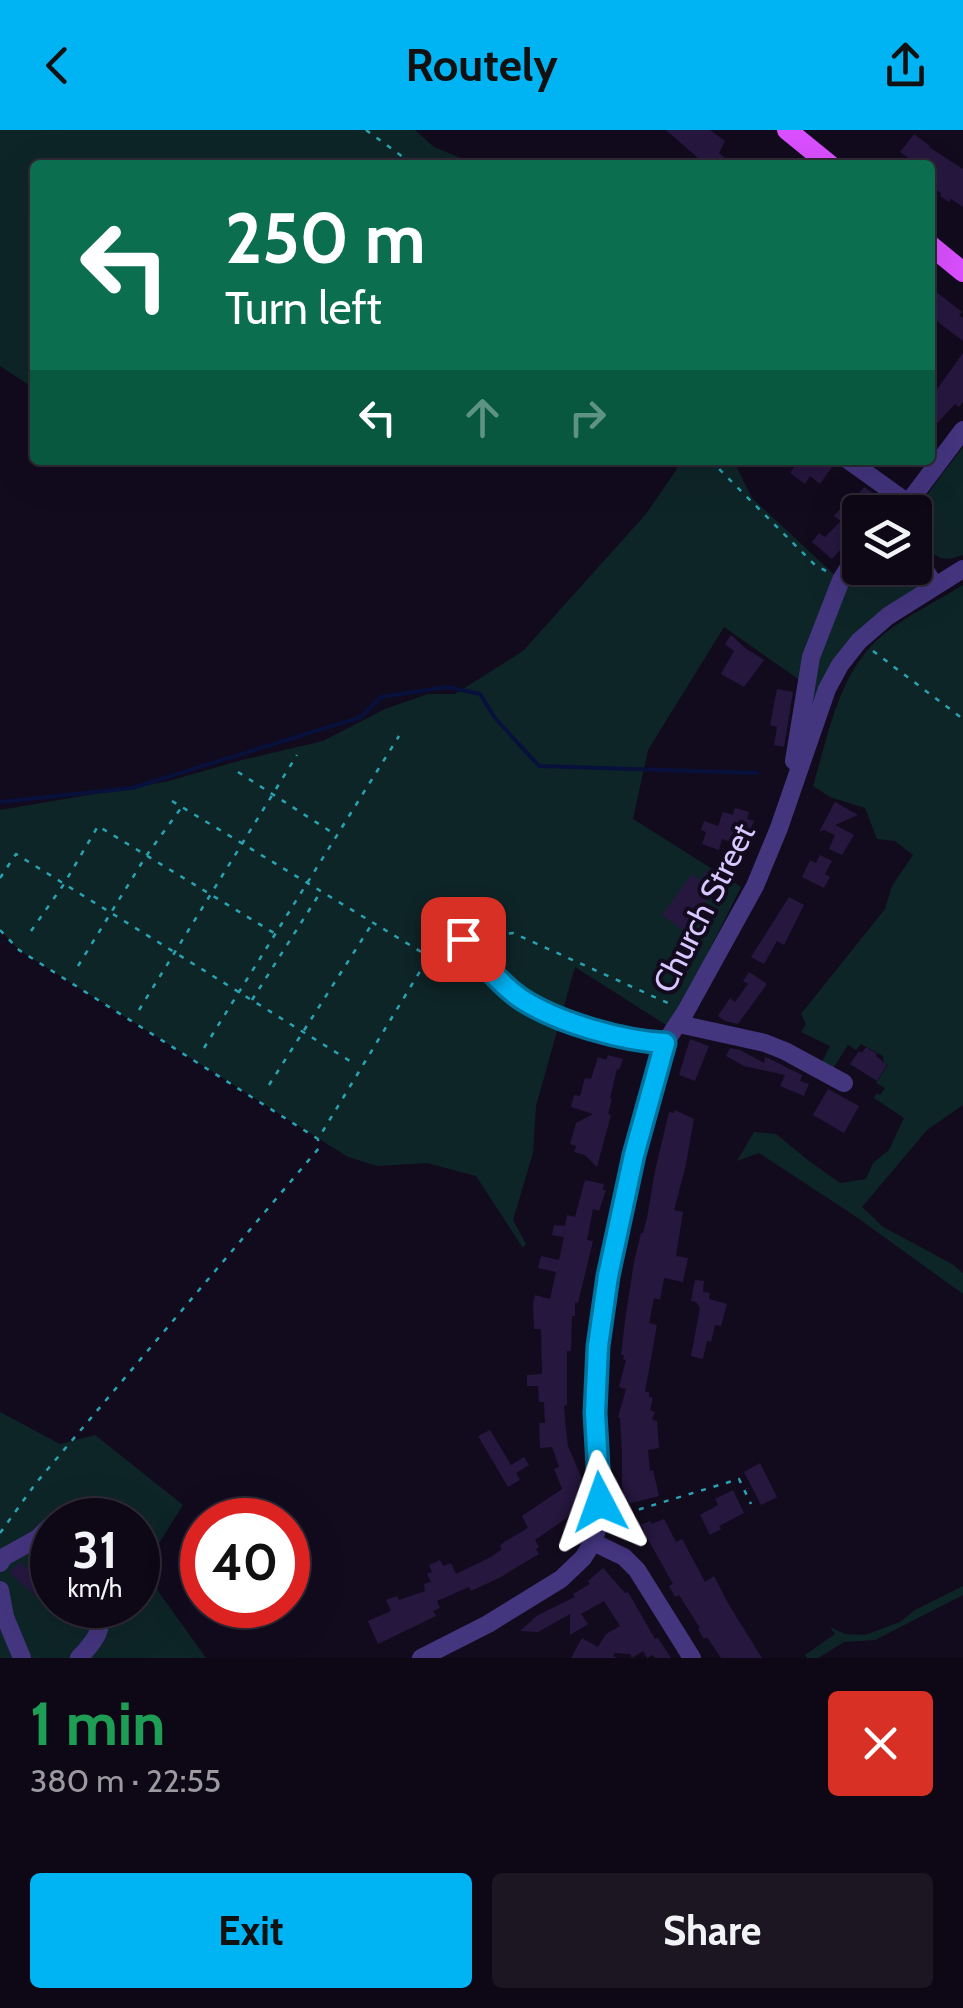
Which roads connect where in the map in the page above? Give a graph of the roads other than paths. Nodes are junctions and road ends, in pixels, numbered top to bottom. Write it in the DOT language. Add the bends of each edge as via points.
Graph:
graph roads {
  1 [pos="794,133"];
  2 [pos="824,160"];
  3 [pos="935,249"];
  4 [pos="963,272"];
  5 [pos="963,430"];
  6 [pos="854,465"];
  7 [pos="888,495"];
  8 [pos="913,495"];
  9 [pos="963,569"];
  10 [pos="842,578"];
  11 [pos="932,581"];
  12 [pos="935,586"];
  13 [pos="792,791"];
  14 [pos="463,939"];
  15 [pos="682,1018"];
  16 [pos="665,1043"];
  17 [pos="844,1083"];
  18 [pos="593,1542"];
  19 [pos="30,1543"];
  20 [pos="0,1564"];
  21 [pos="0,1590"];
  22 [pos="3,1617"];
  23 [pos="99,1628"];
  24 [pos="22,1658"];
  25 [pos="79,1658"];
  26 [pos="422,1658"];
  27 [pos="692,1658"];
  1 -- 2 [label="main road"];
  3 -- 4 [label="main road"];
  5 -- 8 [label="street"];
  6 -- 7 [label="street"];
  9 -- 12 [label="street, Church Street"];
  10 -- 13 [label="street" via="811,657"];
  11 -- 12 [label="street"];
  12 -- 13 [label="street, Church Street" via="888,616 840,666"];
  13 -- 15 [label="street, Church Street" via="755,886"];
  14 -- 16 [label="street" via="521,999 560,1020"];
  15 -- 16 [label="street, Church Street"];
  15 -- 17 [label="street" via="766,1043"];
  16 -- 18 [label="street, Church Street" via="608,1276 598,1346 600,1521"];
  18 -- 26 [label="street, Church Street" via="561,1579"];
  18 -- 27 [label="street" via="636,1570"];
  19 -- 20 [label="street"];
  21 -- 22 [label="street"];
  22 -- 24 [label="street"];
  23 -- 25 [label="street"];
}
